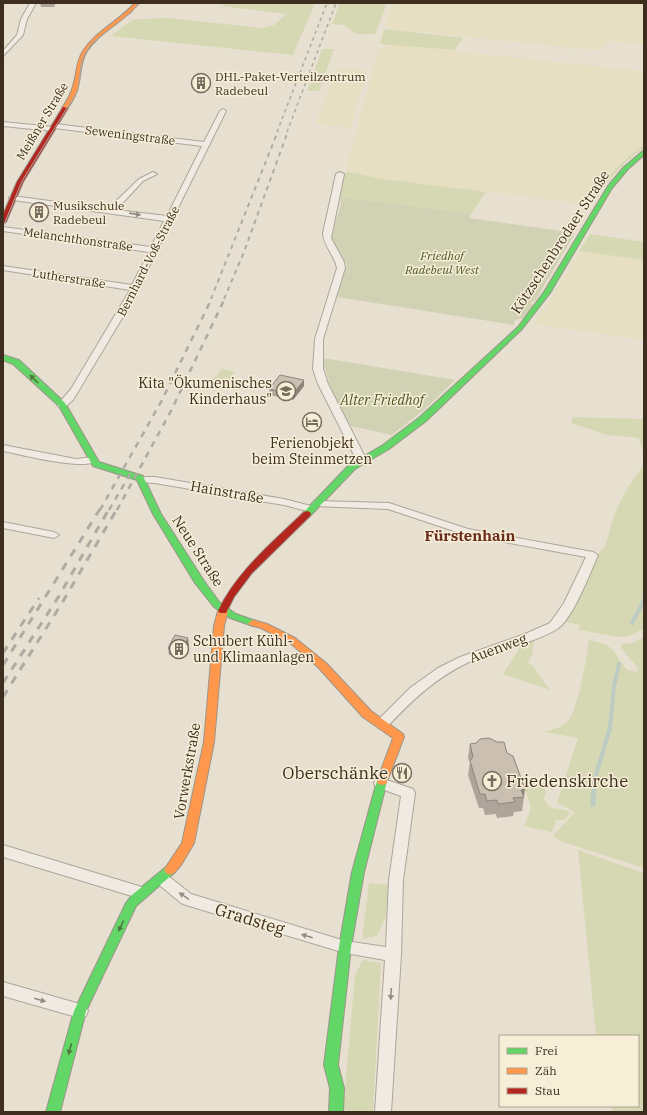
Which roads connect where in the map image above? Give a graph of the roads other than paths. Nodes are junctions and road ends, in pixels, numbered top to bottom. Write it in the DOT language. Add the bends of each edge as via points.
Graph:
graph roads {
  1 [pos="33,3"];
  2 [pos="137,3"];
  3 [pos="3,54"];
  4 [pos="223,111"];
  5 [pos="3,124"];
  6 [pos="54,128"];
  7 [pos="206,144"];
  8 [pos="644,152"];
  9 [pos="153,174"];
  10 [pos="340,174"];
  11 [pos="13,198"];
  12 [pos="110,211"];
  13 [pos="169,219"];
  14 [pos="3,222"];
  15 [pos="3,229"];
  16 [pos="153,250"];
  17 [pos="3,268"];
  18 [pos="134,288"];
  19 [pos="3,357"];
  20 [pos="62,405"];
  21 [pos="3,448"];
  22 [pos="93,460"];
  23 [pos="362,460"];
  24 [pos="142,480"];
  25 [pos="314,507"];
  26 [pos="3,525"];
  27 [pos="54,535"];
  28 [pos="593,555"];
  29 [pos="223,610"];
  30 [pos="382,724"];
  31 [pos="381,783"];
  32 [pos="3,851"];
  33 [pos="162,879"];
  34 [pos="142,893"];
  35 [pos="345,947"];
  36 [pos="393,955"];
  37 [pos="3,989"];
  38 [pos="80,1011"];
  39 [pos="52,1112"];
  40 [pos="336,1112"];
  41 [pos="383,1112"];
  1 -- 3 [label="street" via="24,19 20,35"];
  2 -- 6 [label="street, Meißner Straße" via="129,14 86,48 81,58 76,91"];
  4 -- 7 [label="street, Bernhard-Voß-Straße"];
  5 -- 6 [label="street, Seweningstraße"];
  6 -- 7 [label="street, Seweningstraße"];
  6 -- 11 [label="street, Meißner Straße" via="20,182"];
  7 -- 13 [label="street, Bernhard-Voß-Straße"];
  8 -- 23 [label="street, Kötzschenbrodaer Straße" via="630,162 605,192 543,300 520,328 423,419 386,447"];
  9 -- 12 [label="street" via="141,180"];
  10 -- 23 [label="street" via="327,238 341,268 319,339 318,369 323,384"];
  11 -- 12 [label="street"];
  11 -- 14 [label="street, Meißner Straße"];
  12 -- 13 [label="street, one-way"];
  13 -- 16 [label="street, Bernhard-Voß-Straße"];
  15 -- 16 [label="street, Melanchthonstraße"];
  16 -- 18 [label="street, Bernhard-Voß-Straße"];
  17 -- 18 [label="street, Lutherstraße"];
  18 -- 20 [label="street, Bernhard-Voß-Straße" via="118,321 76,389"];
  20 -- 19 [label="street, one-way" via="16,362"];
  20 -- 22 [label="street"];
  21 -- 22 [label="street" via="76,462"];
  22 -- 24 [label="street" via="100,466"];
  23 -- 25 [label="street, Kötzschenbrodaer Straße" via="342,476"];
  24 -- 25 [label="street, Hainstraße" via="155,480"];
  24 -- 29 [label="street, Neue Straße" via="157,514 196,577"];
  25 -- 28 [label="street, Hainstraße" via="389,506 458,530"];
  25 -- 29 [label="street, Kötzschenbrodaer Straße" via="246,574"];
  26 -- 27 [label="street"];
  28 -- 30 [label="street, Auenweg" via="562,616 554,626 453,664 434,675"];
  29 -- 30 [label="street, Neue Straße" via="292,640 322,665 367,714"];
  29 -- 33 [label="street, Vorwerkstraße" via="219,626 209,742 188,843 177,862"];
  30 -- 31 [label="street, Neue Straße" via="399,736"];
  31 -- 35 [label="street" via="358,872"];
  31 -- 36 [label="street" via="408,793 396,880"];
  32 -- 34 [label="street"];
  33 -- 34 [label="street, Vorwerkstraße"];
  35 -- 33 [label="street, Gradsteg, one-way" via="186,899"];
  34 -- 38 [label="street, Vorwerkstraße, one-way" via="132,904"];
  35 -- 36 [label="street, Gradsteg"];
  35 -- 40 [label="street" via="331,1065 337,1088"];
  36 -- 41 [label="street, one-way"];
  37 -- 38 [label="street, one-way"];
  38 -- 39 [label="street, Vorwerkstraße, one-way"];
}
